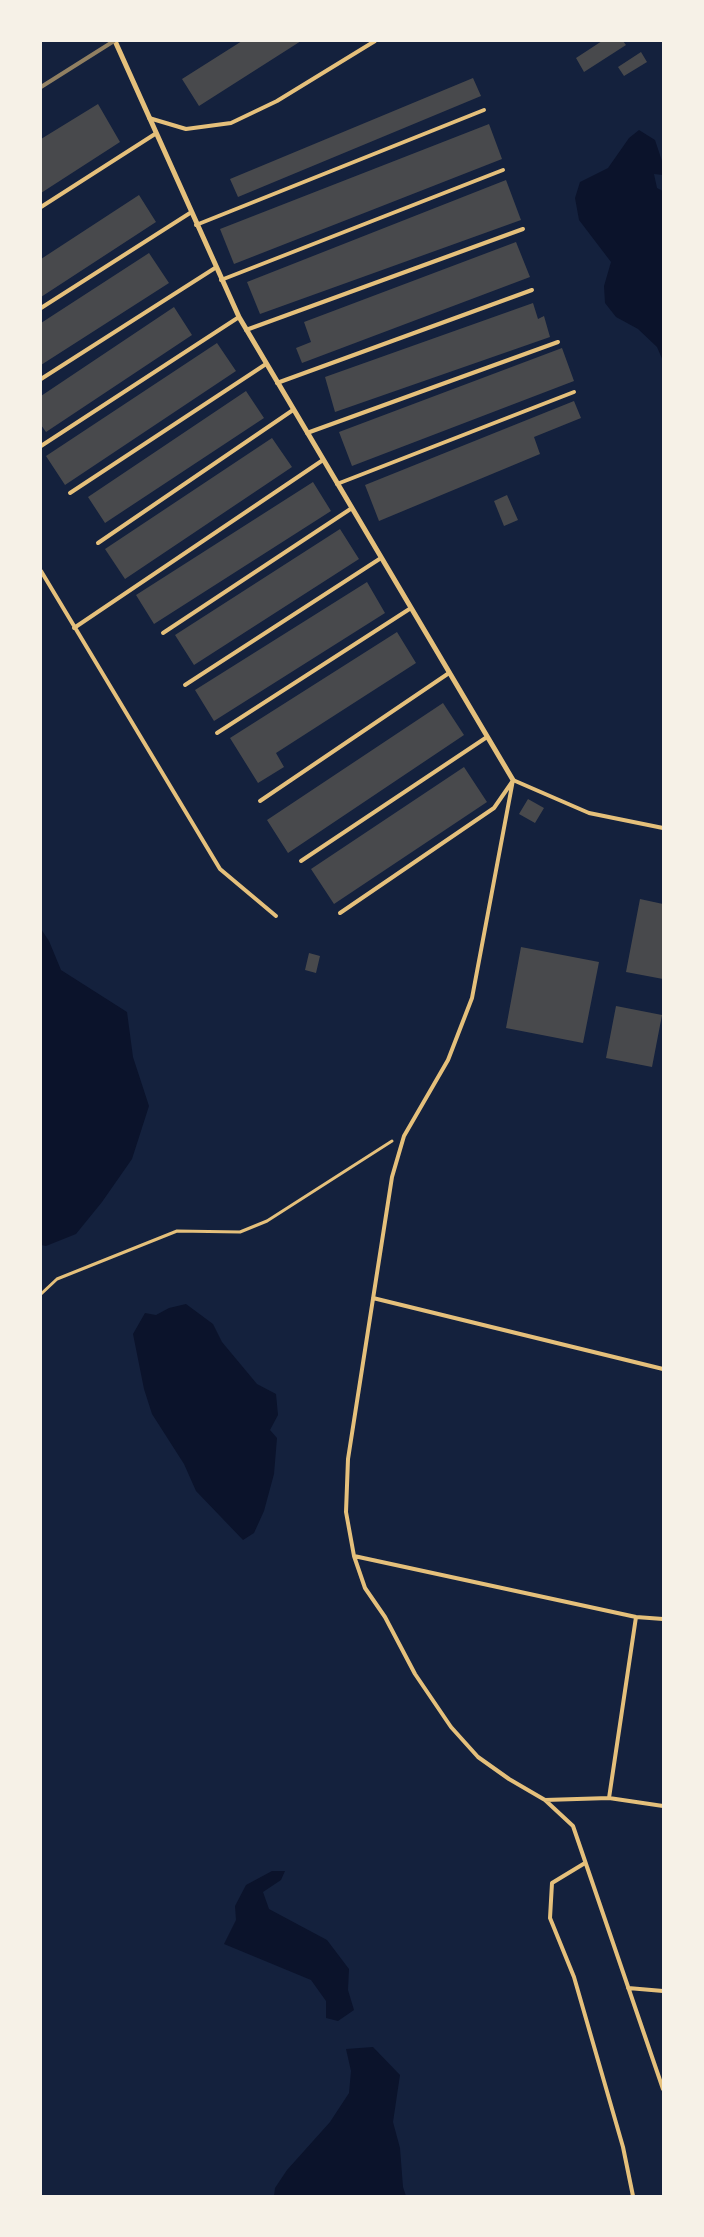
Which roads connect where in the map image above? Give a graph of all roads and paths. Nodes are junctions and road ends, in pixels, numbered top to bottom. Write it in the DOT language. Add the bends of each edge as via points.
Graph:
graph roads {
  1 [pos="115,41"];
  2 [pos="375,41"];
  3 [pos="484,110"];
  4 [pos="147,117"];
  5 [pos="155,134"];
  6 [pos="503,170"];
  7 [pos="41,206"];
  8 [pos="190,213"];
  9 [pos="196,225"];
  10 [pos="523,229"];
  11 [pos="215,268"];
  12 [pos="221,281"];
  13 [pos="532,290"];
  14 [pos="41,308"];
  15 [pos="239,317"];
  16 [pos="246,330"];
  17 [pos="558,342"];
  18 [pos="266,364"];
  19 [pos="41,379"];
  20 [pos="277,383"];
  21 [pos="574,392"];
  22 [pos="293,410"];
  23 [pos="307,433"];
  24 [pos="41,446"];
  25 [pos="323,460"];
  26 [pos="337,484"];
  27 [pos="70,493"];
  28 [pos="352,508"];
  29 [pos="98,543"];
  30 [pos="381,558"];
  31 [pos="41,571"];
  32 [pos="411,608"];
  33 [pos="74,628"];
  34 [pos="163,633"];
  35 [pos="449,673"];
  36 [pos="185,685"];
  37 [pos="217,733"];
  38 [pos="487,737"];
  39 [pos="513,780"];
  40 [pos="260,802"];
  41 [pos="663,828"];
  42 [pos="301,861"];
  43 [pos="340,912"];
  44 [pos="276,916"];
  45 [pos="404,1136"];
  46 [pos="41,1294"];
  47 [pos="373,1298"];
  48 [pos="663,1369"];
  49 [pos="354,1556"];
  50 [pos="636,1617"];
  51 [pos="663,1619"];
  52 [pos="610,1798"];
  53 [pos="545,1800"];
  54 [pos="663,1806"];
  55 [pos="585,1862"];
  56 [pos="628,1988"];
  57 [pos="663,1991"];
  58 [pos="663,2089"];
  59 [pos="633,2196"];
  1 -- 4 [label="street"];
  2 -- 4 [label="lane" via="277,101 231,123 186,130"];
  3 -- 9 [label="lane"];
  4 -- 5 [label="street"];
  5 -- 7 [label="lane"];
  5 -- 8 [label="street"];
  6 -- 12 [label="lane"];
  8 -- 9 [label="street"];
  8 -- 14 [label="lane"];
  9 -- 11 [label="street"];
  10 -- 16 [label="lane"];
  11 -- 12 [label="street"];
  11 -- 19 [label="lane"];
  12 -- 15 [label="street"];
  13 -- 20 [label="lane"];
  15 -- 16 [label="street"];
  15 -- 24 [label="lane"];
  16 -- 18 [label="street"];
  17 -- 23 [label="lane"];
  18 -- 20 [label="street"];
  18 -- 27 [label="lane"];
  20 -- 22 [label="street"];
  21 -- 26 [label="lane"];
  22 -- 23 [label="street"];
  22 -- 29 [label="lane"];
  23 -- 25 [label="street"];
  25 -- 26 [label="street"];
  25 -- 33 [label="lane"];
  26 -- 28 [label="street"];
  28 -- 30 [label="street"];
  28 -- 34 [label="lane"];
  30 -- 32 [label="street"];
  30 -- 36 [label="lane"];
  31 -- 33 [label="lane"];
  32 -- 35 [label="street"];
  32 -- 37 [label="lane"];
  33 -- 44 [label="lane" via="220,870"];
  35 -- 38 [label="street"];
  35 -- 40 [label="lane"];
  38 -- 39 [label="street"];
  38 -- 42 [label="lane"];
  39 -- 41 [label="lane" via="589,813"];
  39 -- 43 [label="lane" via="494,808"];
  39 -- 45 [label="lane" via="472,998 448,1060"];
  45 -- 46 [label="path" via="267,1221 240,1232 177,1231 57,1279"];
  45 -- 47 [label="lane" via="392,1177"];
  47 -- 48 [label="lane"];
  47 -- 49 [label="lane" via="348,1459 346,1512"];
  49 -- 50 [label="lane"];
  49 -- 53 [label="lane" via="365,1588 451,1727 478,1757"];
  50 -- 51 [label="lane"];
  50 -- 52 [label="lane"];
  52 -- 53 [label="lane"];
  52 -- 54 [label="lane"];
  53 -- 55 [label="lane" via="572,1826"];
  55 -- 56 [label="lane"];
  55 -- 59 [label="lane" via="552,1883 550,1918 574,1977 623,2147"];
  56 -- 57 [label="lane"];
  56 -- 58 [label="lane"];
}
